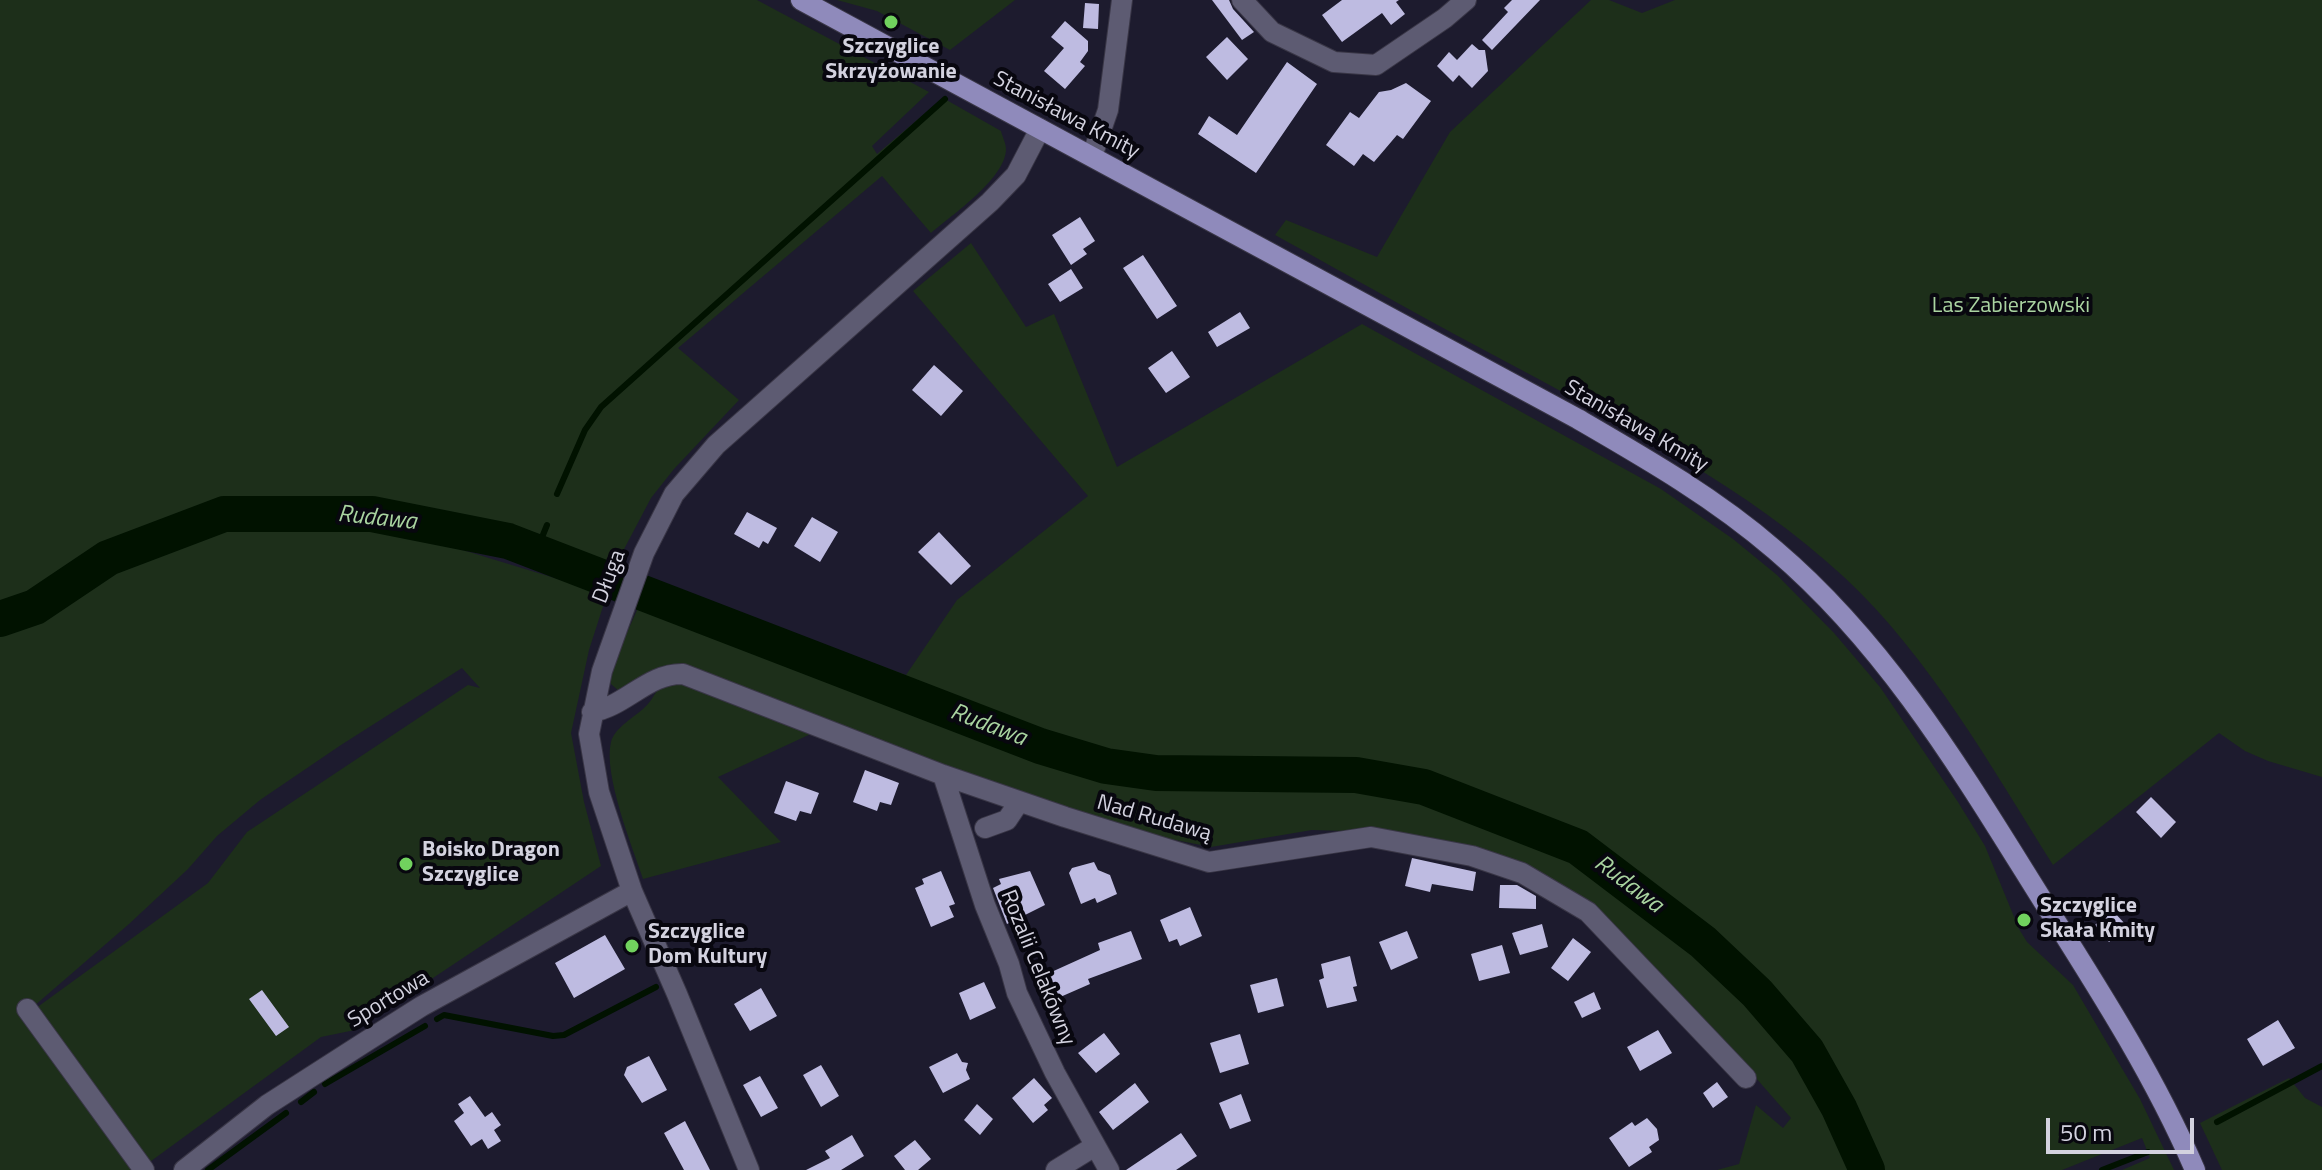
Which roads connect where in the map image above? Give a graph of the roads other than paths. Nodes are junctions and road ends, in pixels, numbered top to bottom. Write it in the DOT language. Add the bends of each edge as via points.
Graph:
graph roads {
  1 [pos="801,0"];
  2 [pos="1122,0"];
  3 [pos="1242,0"];
  4 [pos="1466,0"];
  5 [pos="1040,129"];
  6 [pos="1092,156"];
  7 [pos="592,712"];
  8 [pos="943,775"];
  9 [pos="1019,802"];
  10 [pos="985,828"];
  11 [pos="632,891"];
  12 [pos="27,1009"];
  13 [pos="1746,1078"];
  14 [pos="1095,1146"];
  15 [pos="144,1170"];
  16 [pos="184,1170"];
  17 [pos="749,1170"];
  18 [pos="1056,1170"];
  19 [pos="1109,1170"];
  20 [pos="2195,1170"];
  1 -- 5 [label="main road, Stanisława Kmity"];
  2 -- 6 [label="street" via="1108,110"];
  3 -- 4 [label="street" via="1272,32 1334,62 1376,65"];
  5 -- 6 [label="main road, Stanisława Kmity"];
  5 -- 7 [label="street, Długa" via="1016,175 990,202 716,445 674,494 644,553"];
  6 -- 20 [label="main road, Stanisława Kmity" via="1637,453 1714,501 1792,564 1870,645 1949,753 2135,1051"];
  7 -- 8 [label="street, Nad Rudawą" via="616,705 656,679 683,674"];
  7 -- 11 [label="street, Długa" via="589,734 599,792"];
  8 -- 9 [label="street, Nad Rudawą"];
  8 -- 14 [label="street, Rozalii Celakówny" via="1017,993"];
  9 -- 10 [label="street" via="1007,820"];
  9 -- 13 [label="street, Nad Rudawą" via="1209,862 1371,837 1472,856 1522,873 1588,912"];
  11 -- 16 [label="street, Sportowa" via="422,1006 267,1105"];
  11 -- 17 [label="street, Długa"];
  12 -- 15 [label="street"];
  14 -- 18 [label="street"];
  14 -- 19 [label="street, Rozalii Celakówny"];
}
